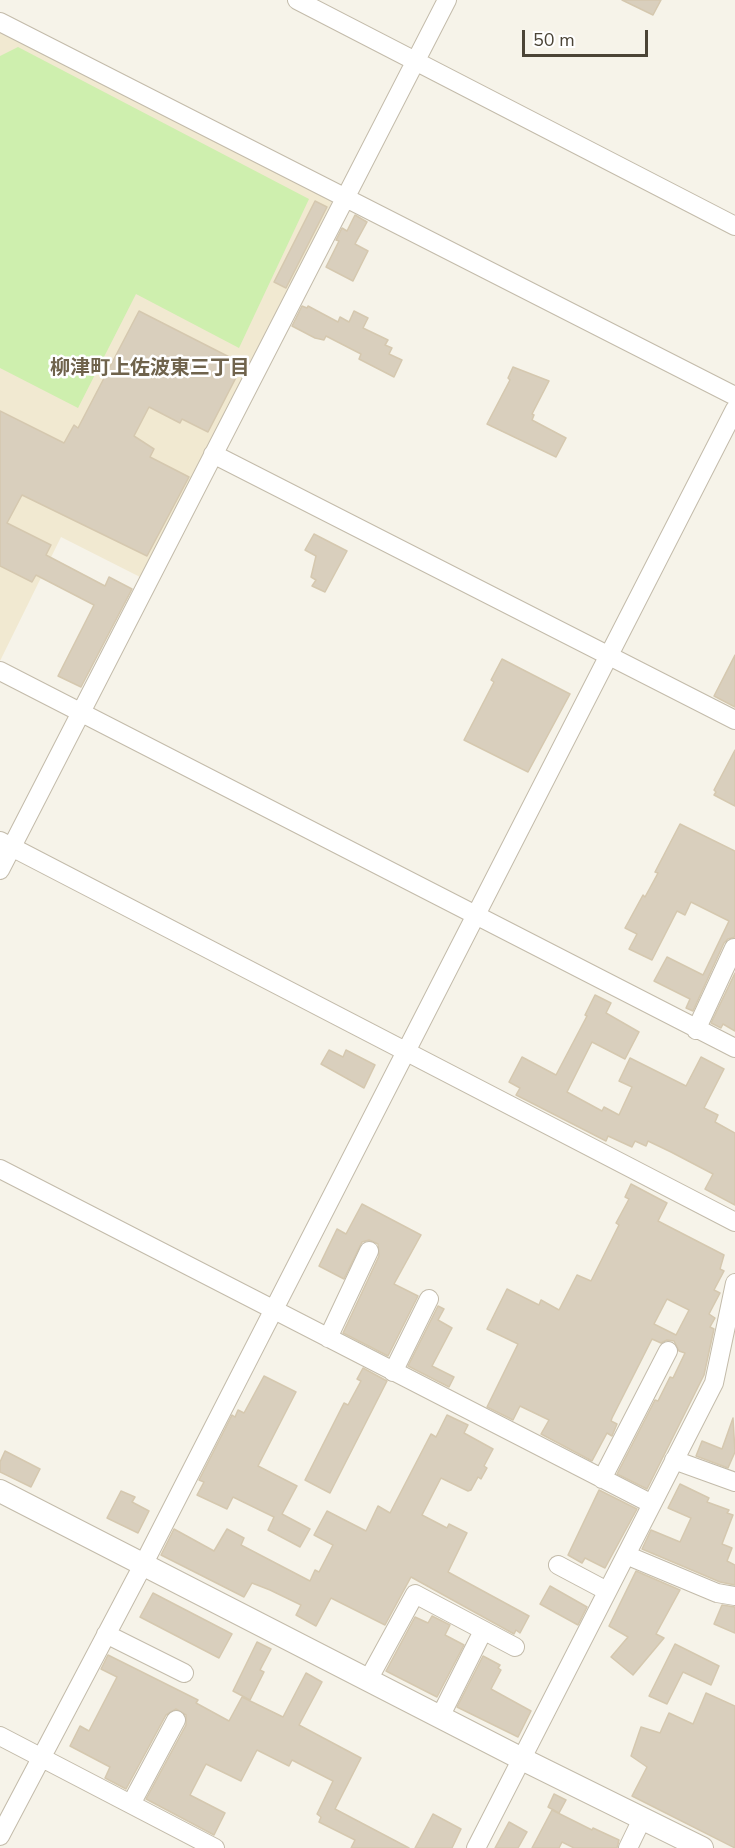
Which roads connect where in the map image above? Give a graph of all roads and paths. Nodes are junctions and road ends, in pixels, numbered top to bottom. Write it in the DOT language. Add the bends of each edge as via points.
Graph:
graph roads {
  1 [pos="297,0"];
  2 [pos="447,0"];
  3 [pos="0,22"];
  4 [pos="416,61"];
  5 [pos="346,198"];
  6 [pos="735,226"];
  7 [pos="735,396"];
  8 [pos="735,409"];
  9 [pos="213,453"];
  10 [pos="609,654"];
  11 [pos="0,671"];
  12 [pos="81,712"];
  13 [pos="735,720"];
  14 [pos="6,844"];
  15 [pos="0,870"];
  16 [pos="475,915"];
  17 [pos="734,948"];
  18 [pos="696,1030"];
  19 [pos="735,1048"];
  20 [pos="405,1051"];
  21 [pos="0,1169"];
  22 [pos="735,1222"];
  23 [pos="369,1251"];
  24 [pos="735,1282"];
  25 [pos="429,1299"];
  26 [pos="271,1309"];
  27 [pos="328,1338"];
  28 [pos="669,1351"];
  29 [pos="393,1372"];
  30 [pos="674,1460"];
  31 [pos="602,1479"];
  32 [pos="735,1482"];
  33 [pos="0,1491"];
  34 [pos="651,1504"];
  35 [pos="626,1555"];
  36 [pos="142,1565"];
  37 [pos="558,1565"];
  38 [pos="607,1592"];
  39 [pos="735,1596"];
  40 [pos="483,1631"];
  41 [pos="106,1634"];
  42 [pos="515,1647"];
  43 [pos="184,1672"];
  44 [pos="368,1680"];
  45 [pos="440,1717"];
  46 [pos="176,1720"];
  47 [pos="0,1736"];
  48 [pos="41,1757"];
  49 [pos="522,1759"];
  50 [pos="131,1804"];
  51 [pos="642,1819"];
  52 [pos="0,1836"];
  53 [pos="216,1848"];
  54 [pos="476,1848"];
  55 [pos="628,1848"];
  56 [pos="702,1848"];
  1 -- 4 [label="street"];
  2 -- 4 [label="street"];
  3 -- 5 [label="street"];
  4 -- 5 [label="street"];
  4 -- 6 [label="street"];
  5 -- 7 [label="street"];
  5 -- 9 [label="street"];
  8 -- 10 [label="street"];
  9 -- 10 [label="street"];
  9 -- 12 [label="street"];
  10 -- 13 [label="street"];
  10 -- 16 [label="street"];
  11 -- 12 [label="street"];
  12 -- 14 [label="street"];
  12 -- 16 [label="street"];
  14 -- 15 [label="street"];
  14 -- 20 [label="street"];
  16 -- 18 [label="street"];
  16 -- 20 [label="street"];
  17 -- 18 [label="street"];
  18 -- 19 [label="street"];
  20 -- 22 [label="street"];
  20 -- 26 [label="street"];
  21 -- 26 [label="street"];
  23 -- 27 [label="street"];
  24 -- 30 [label="street" via="714,1383"];
  25 -- 29 [label="street"];
  26 -- 27 [label="street"];
  26 -- 36 [label="street"];
  27 -- 29 [label="street"];
  28 -- 31 [label="street"];
  29 -- 31 [label="street"];
  30 -- 32 [label="street"];
  30 -- 34 [label="street"];
  31 -- 34 [label="street"];
  33 -- 36 [label="street"];
  34 -- 35 [label="street"];
  35 -- 38 [label="street"];
  35 -- 39 [label="street" via="717,1593"];
  36 -- 41 [label="street"];
  36 -- 44 [label="street"];
  37 -- 38 [label="street"];
  38 -- 49 [label="street"];
  40 -- 42 [label="street"];
  40 -- 44 [label="street" via="415,1594"];
  40 -- 45 [label="street"];
  41 -- 43 [label="street"];
  41 -- 48 [label="street"];
  44 -- 45 [label="street"];
  45 -- 49 [label="street"];
  46 -- 50 [label="street"];
  47 -- 48 [label="street"];
  48 -- 50 [label="street"];
  48 -- 52 [label="street"];
  49 -- 51 [label="street"];
  49 -- 54 [label="street"];
  50 -- 53 [label="street"];
  51 -- 55 [label="street"];
  51 -- 56 [label="street"];
}
